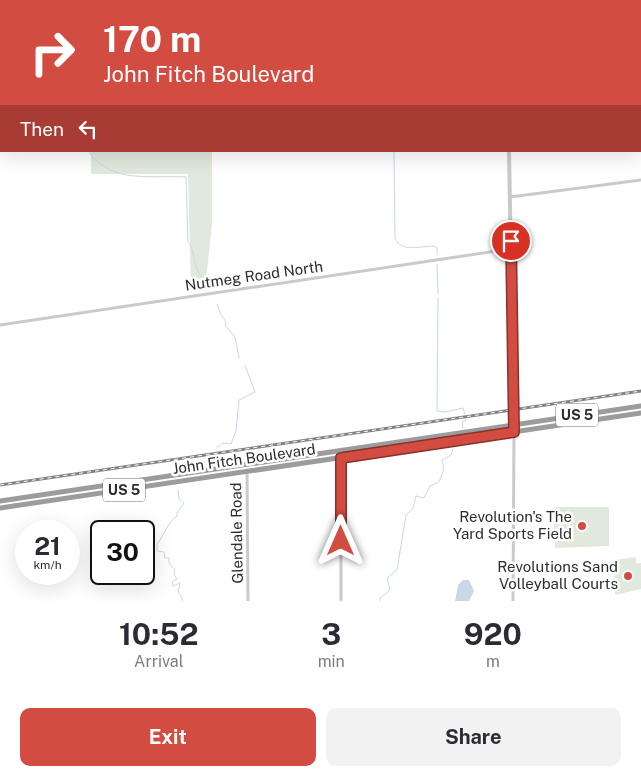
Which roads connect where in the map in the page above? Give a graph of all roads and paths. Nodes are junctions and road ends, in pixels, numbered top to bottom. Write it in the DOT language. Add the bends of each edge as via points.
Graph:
graph roads {
  1 [pos="509,152"];
  2 [pos="641,180"];
  3 [pos="510,197"];
  4 [pos="510,249"];
  5 [pos="0,325"];
  6 [pos="641,406"];
  7 [pos="641,414"];
  8 [pos="514,425"];
  9 [pos="514,432"];
  10 [pos="341,458"];
  11 [pos="247,464"];
  12 [pos="247,472"];
  13 [pos="0,500"];
  14 [pos="0,508"];
  15 [pos="248,601"];
  16 [pos="340,601"];
  17 [pos="513,601"];
  1 -- 3 [label="street"];
  2 -- 3 [label="street"];
  3 -- 4 [label="street"];
  4 -- 5 [label="street, Nutmeg Road North"];
  4 -- 8 [label="street"];
  6 -- 8 [label="highway, John Fitch Boulevard / US 5"];
  7 -- 9 [label="highway, John Fitch Boulevard / US 5"];
  8 -- 9 [label="street"];
  8 -- 11 [label="highway, John Fitch Boulevard / US 5"];
  9 -- 10 [label="highway, John Fitch Boulevard / US 5"];
  9 -- 17 [label="street"];
  10 -- 12 [label="highway, John Fitch Boulevard / US 5"];
  10 -- 16 [label="street"];
  11 -- 12 [label="street, Glendale Road"];
  11 -- 13 [label="highway, John Fitch Boulevard / US 5"];
  12 -- 14 [label="highway, John Fitch Boulevard / US 5"];
  12 -- 15 [label="street, Glendale Road"];
}
